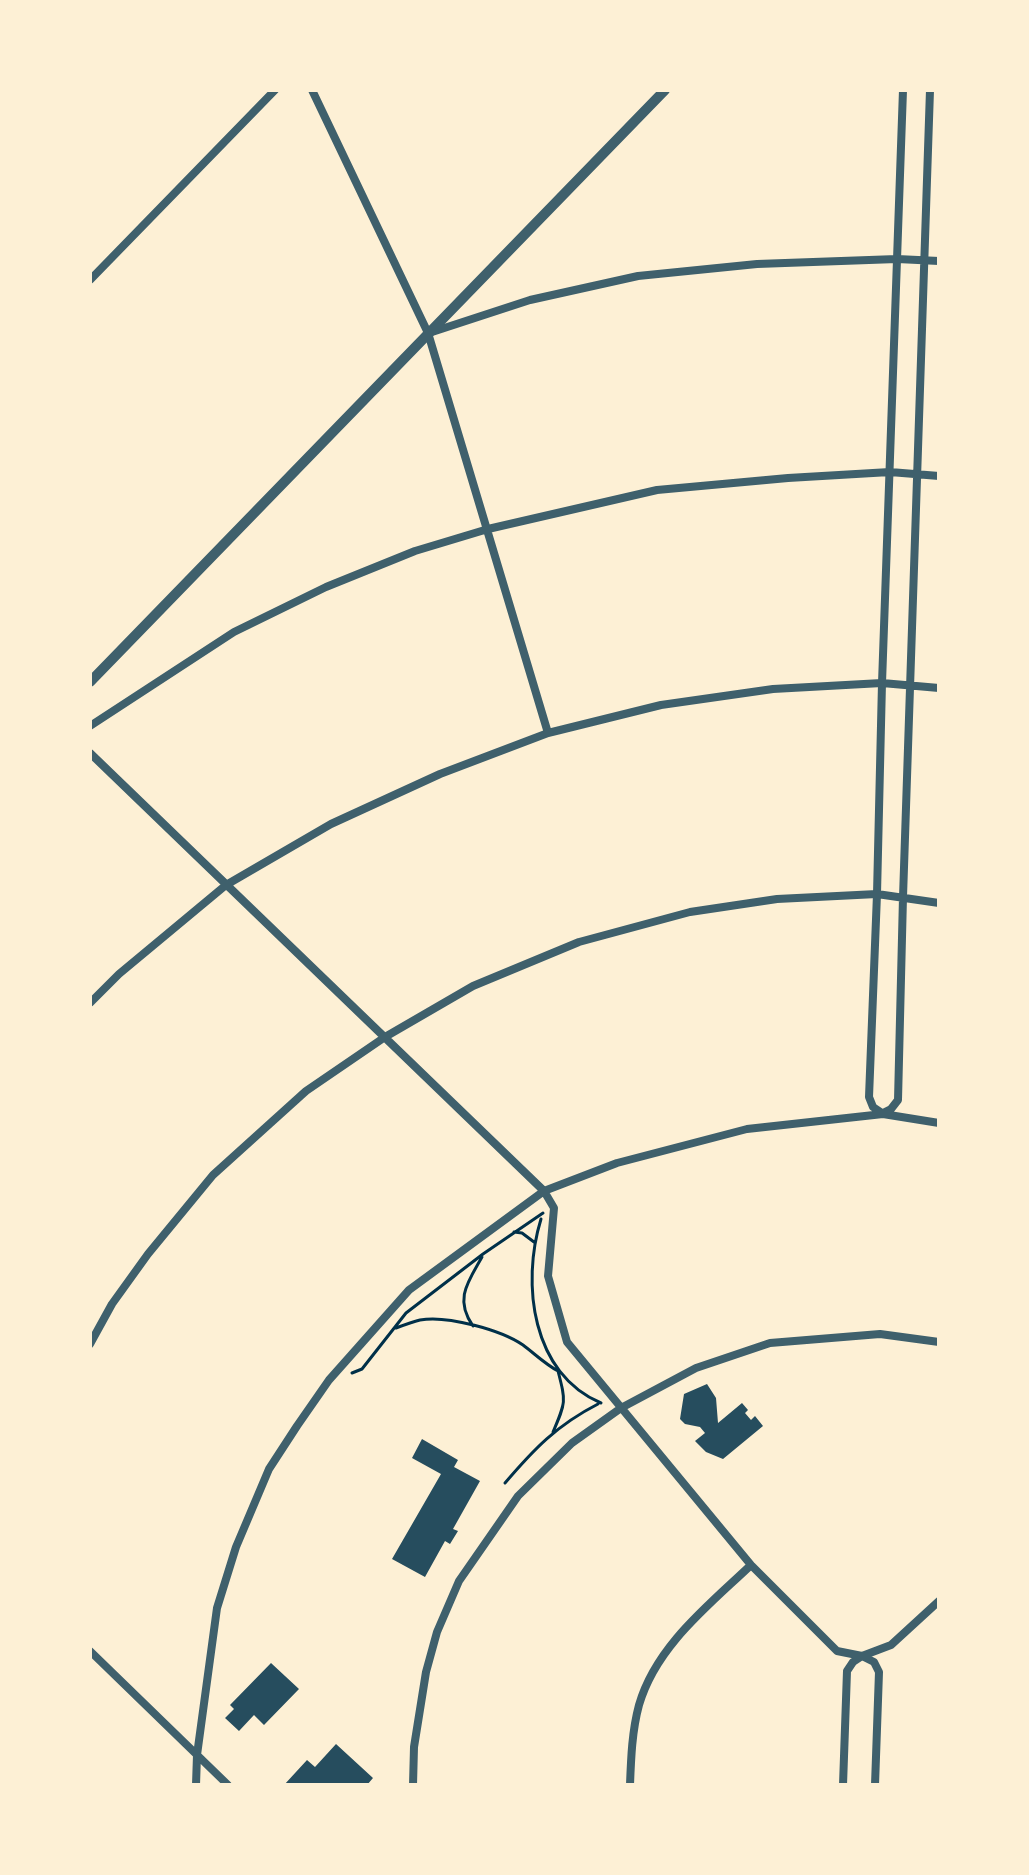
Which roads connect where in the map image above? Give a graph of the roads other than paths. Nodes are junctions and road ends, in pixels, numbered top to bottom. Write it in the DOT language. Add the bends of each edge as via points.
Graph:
graph roads {
  1 [pos="275,90"];
  2 [pos="312,90"];
  3 [pos="665,90"];
  4 [pos="903,90"];
  5 [pos="930,90"];
  6 [pos="897,259"];
  7 [pos="924,260"];
  8 [pos="939,261"];
  9 [pos="90,280"];
  10 [pos="428,333"];
  11 [pos="890,472"];
  12 [pos="917,473"];
  13 [pos="939,476"];
  14 [pos="488,529"];
  15 [pos="90,682"];
  16 [pos="882,683"];
  17 [pos="910,684"];
  18 [pos="939,688"];
  19 [pos="90,726"];
  20 [pos="548,733"];
  21 [pos="90,753"];
  22 [pos="226,885"];
  23 [pos="877,894"];
  24 [pos="903,897"];
  25 [pos="939,903"];
  26 [pos="90,1003"];
  27 [pos="385,1037"];
  28 [pos="883,1114"];
  29 [pos="939,1123"];
  30 [pos="544,1191"];
  31 [pos="939,1342"];
  32 [pos="90,1344"];
  33 [pos="621,1408"];
  34 [pos="751,1565"];
  35 [pos="939,1601"];
  36 [pos="90,1651"];
  37 [pos="862,1656"];
  38 [pos="197,1755"];
  39 [pos="196,1785"];
  40 [pos="228,1785"];
  41 [pos="413,1785"];
  42 [pos="630,1785"];
  43 [pos="843,1785"];
  44 [pos="875,1785"];
  1 -- 9 [label="street"];
  2 -- 10 [label="street"];
  3 -- 10 [label="street"];
  4 -- 6 [label="street"];
  5 -- 7 [label="street"];
  6 -- 7 [label="street"];
  6 -- 10 [label="street" via="757,264 638,276 530,300"];
  6 -- 11 [label="street"];
  7 -- 8 [label="street"];
  7 -- 12 [label="street"];
  10 -- 14 [label="street"];
  10 -- 15 [label="street"];
  11 -- 12 [label="street"];
  11 -- 14 [label="street" via="657,490"];
  11 -- 16 [label="street"];
  12 -- 13 [label="street"];
  12 -- 17 [label="street"];
  14 -- 19 [label="street" via="326,587 234,632"];
  14 -- 20 [label="street"];
  16 -- 17 [label="street"];
  16 -- 20 [label="street" via="773,689 661,705"];
  16 -- 23 [label="street"];
  17 -- 18 [label="street"];
  17 -- 24 [label="street"];
  20 -- 22 [label="street" via="331,824"];
  21 -- 22 [label="street"];
  22 -- 26 [label="street"];
  22 -- 27 [label="street"];
  23 -- 24 [label="street"];
  23 -- 27 [label="street" via="777,899 690,912 579,942 473,986"];
  23 -- 28 [label="street" via="869,1097"];
  24 -- 25 [label="street"];
  24 -- 28 [label="street" via="898,1100"];
  27 -- 30 [label="street"];
  27 -- 32 [label="street" via="306,1091 213,1175 148,1254"];
  28 -- 29 [label="street"];
  28 -- 30 [label="street" via="747,1129 617,1163"];
  30 -- 33 [label="street" via="554,1208 548,1276 567,1342"];
  30 -- 38 [label="street" via="409,1290 329,1380 269,1469 217,1608"];
  31 -- 33 [label="street" via="880,1334 770,1343 696,1368"];
  33 -- 34 [label="street"];
  33 -- 41 [label="street" via="572,1443 518,1496 459,1581 426,1672"];
  34 -- 37 [label="street" via="837,1651"];
  34 -- 42 [label="street" via="690,1623 657,1665 637,1714"];
  35 -- 37 [label="street" via="891,1645"];
  36 -- 38 [label="street"];
  37 -- 43 [label="street" via="847,1671"];
  37 -- 44 [label="street" via="879,1672"];
  38 -- 39 [label="street"];
  38 -- 40 [label="street"];
}
